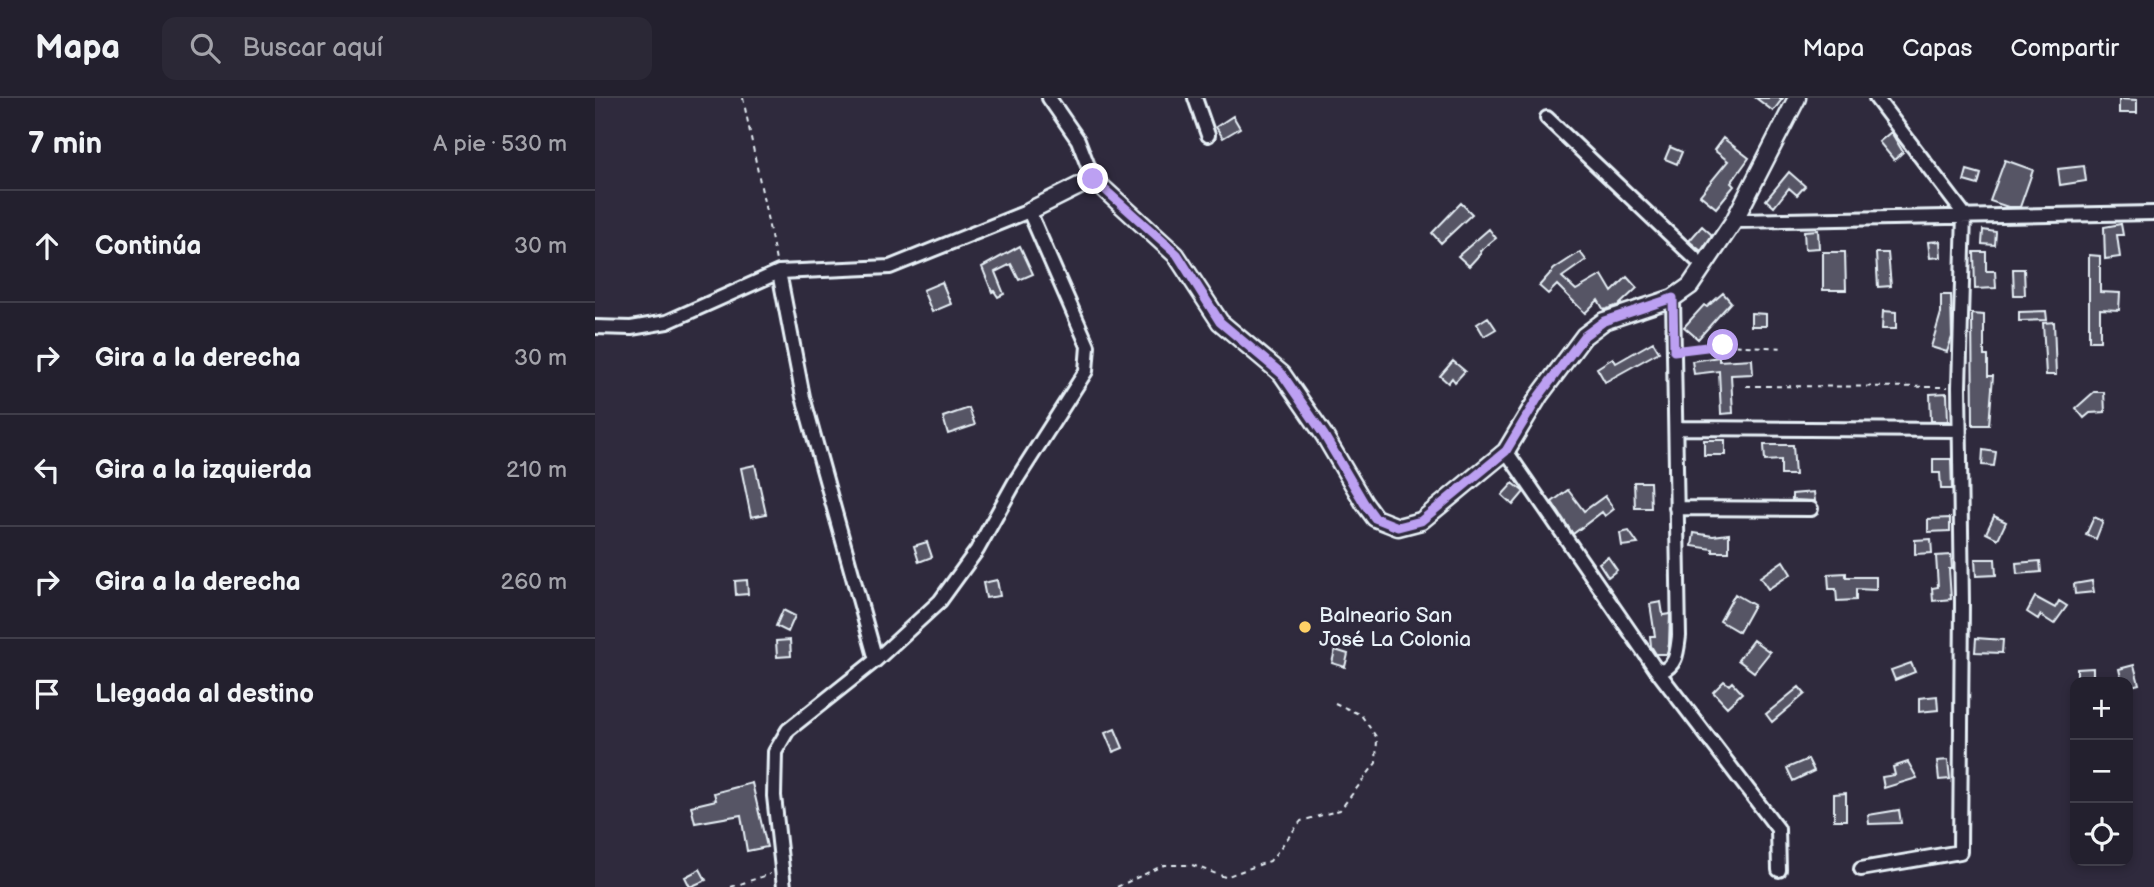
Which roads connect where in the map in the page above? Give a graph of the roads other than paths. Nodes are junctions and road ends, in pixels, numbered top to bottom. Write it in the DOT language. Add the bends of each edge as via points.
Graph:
graph roads {
  1 [pos="1049,98"];
  2 [pos="1195,98"];
  3 [pos="1797,98"];
  4 [pos="1876,98"];
  5 [pos="1547,118"];
  6 [pos="1208,135"];
  7 [pos="1093,179"];
  8 [pos="1029,211"];
  9 [pos="2154,213"];
  10 [pos="1964,214"];
  11 [pos="1734,221"];
  12 [pos="1703,266"];
  13 [pos="779,272"];
  14 [pos="1673,298"];
  15 [pos="595,327"];
  16 [pos="1676,428"];
  17 [pos="1959,430"];
  18 [pos="1506,451"];
  19 [pos="1676,508"];
  20 [pos="1811,509"];
  21 [pos="876,660"];
  22 [pos="1655,668"];
  23 [pos="1861,869"];
  24 [pos="1779,870"];
  25 [pos="785,887"];
  1 -- 7 [label="street" via="1077,140"];
  2 -- 6 [label="street"];
  3 -- 11 [label="street"];
  4 -- 10 [label="street"];
  5 -- 12 [label="street"];
  7 -- 8 [label="street"];
  7 -- 18 [label="street" via="1177,254 1220,322 1282,374 1375,518 1398,527 1421,521"];
  8 -- 13 [label="street" via="890,267"];
  8 -- 21 [label="street" via="1084,334 1086,371 977,550 940,601"];
  9 -- 10 [label="street"];
  10 -- 11 [label="street"];
  10 -- 17 [label="street"];
  11 -- 12 [label="street"];
  12 -- 14 [label="street" via="1690,286"];
  13 -- 15 [label="street" via="667,322"];
  13 -- 21 [label="street" via="803,397"];
  14 -- 16 [label="street"];
  14 -- 18 [label="street" via="1604,321 1584,336 1539,396"];
  16 -- 17 [label="street"];
  16 -- 19 [label="street"];
  17 -- 23 [label="street" via="1960,852"];
  18 -- 22 [label="street"];
  19 -- 20 [label="street"];
  19 -- 22 [label="street" via="1677,656 1667,669"];
  21 -- 25 [label="street" via="788,730 775,752 774,796"];
  22 -- 24 [label="street" via="1778,829"];
}
